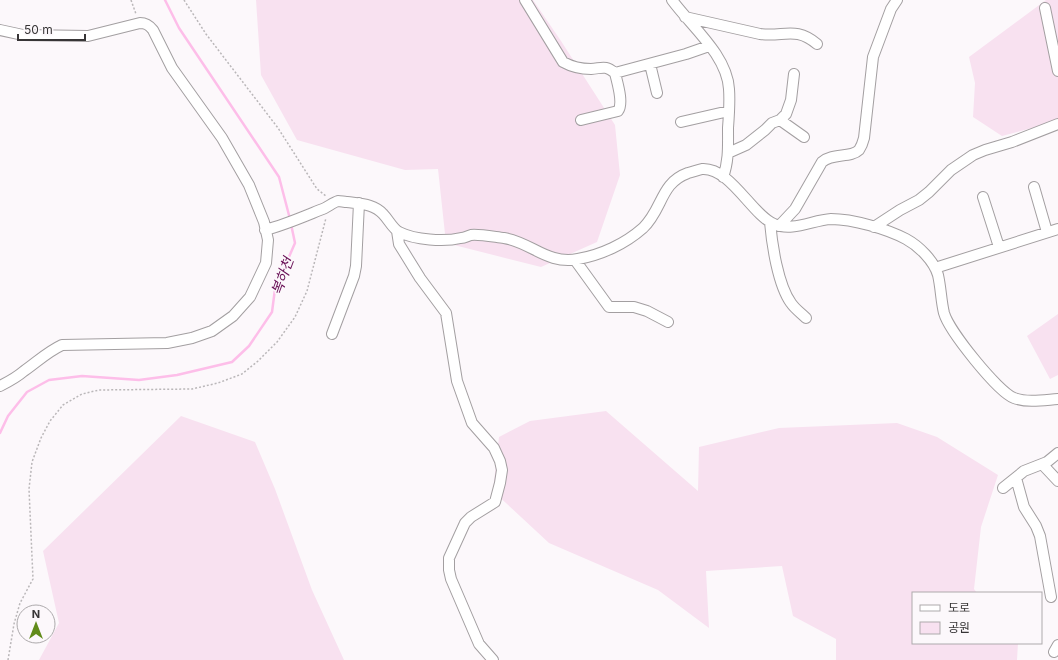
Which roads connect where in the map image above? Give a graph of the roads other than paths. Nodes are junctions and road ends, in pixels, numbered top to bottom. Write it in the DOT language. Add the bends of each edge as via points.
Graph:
graph roads {
  1 [pos="526,0"];
  2 [pos="672,0"];
  3 [pos="897,0"];
  4 [pos="1045,8"];
  5 [pos="685,17"];
  6 [pos="0,30"];
  7 [pos="817,44"];
  8 [pos="709,46"];
  9 [pos="650,64"];
  10 [pos="1058,71"];
  11 [pos="615,73"];
  12 [pos="794,74"];
  13 [pos="657,93"];
  14 [pos="729,112"];
  15 [pos="581,120"];
  16 [pos="780,120"];
  17 [pos="681,122"];
  18 [pos="1058,124"];
  19 [pos="804,137"];
  20 [pos="728,153"];
  21 [pos="722,177"];
  22 [pos="1034,187"];
  23 [pos="984,197"];
  24 [pos="359,204"];
  25 [pos="774,224"];
  26 [pos="874,227"];
  27 [pos="270,229"];
  28 [pos="1058,229"];
  29 [pos="398,231"];
  30 [pos="1047,232"];
  31 [pos="999,248"];
  32 [pos="575,260"];
  33 [pos="935,268"];
  34 [pos="806,318"];
  35 [pos="668,322"];
  36 [pos="332,334"];
  37 [pos="0,386"];
  38 [pos="1058,399"];
  39 [pos="1058,453"];
  40 [pos="1042,464"];
  41 [pos="1016,478"];
  42 [pos="1058,481"];
  43 [pos="1003,488"];
  44 [pos="1051,598"];
  45 [pos="493,660"];
  1 -- 11 [label="street" via="563,62 572,67 609,68"];
  2 -- 5 [label="street"];
  3 -- 25 [label="street" via="891,9 873,57 864,138 860,149 854,153 827,158 822,162 795,210"];
  4 -- 10 [label="street"];
  5 -- 7 [label="street" via="760,34 803,34"];
  5 -- 8 [label="street"];
  6 -- 27 [label="street" via="23,35 88,36 144,23 153,30 172,68 233,156"];
  8 -- 9 [label="street"];
  8 -- 14 [label="street" via="727,77"];
  9 -- 11 [label="street"];
  9 -- 13 [label="street"];
  11 -- 15 [label="street" via="621,103 618,111"];
  12 -- 16 [label="street" via="791,100 786,114"];
  14 -- 17 [label="street"];
  14 -- 20 [label="street"];
  16 -- 19 [label="street"];
  16 -- 20 [label="street" via="772,123 746,145"];
  18 -- 26 [label="street" via="973,155 951,170 919,200"];
  20 -- 21 [label="street" via="727,167"];
  21 -- 25 [label="street"];
  21 -- 32 [label="street" via="714,171 702,169 677,178 666,188 661,202 644,227 619,245"];
  22 -- 30 [label="street"];
  23 -- 31 [label="street"];
  24 -- 27 [label="street" via="337,201"];
  24 -- 29 [label="street" via="370,205 382,213"];
  24 -- 36 [label="street" via="354,276"];
  25 -- 26 [label="street" via="796,226 815,221 849,220"];
  25 -- 34 [label="street" via="775,256 786,292 791,302"];
  26 -- 33 [label="street" via="906,239 926,255"];
  27 -- 37 [label="street" via="266,263 250,297 234,316 212,331 167,343 62,345"];
  28 -- 30 [label="street"];
  29 -- 32 [label="street" via="438,240 471,235 510,239 551,258"];
  29 -- 45 [label="street" via="399,244 420,278 446,312 456,381 472,423 494,448 502,470 495,502 465,523 448,558 451,579 479,644"];
  30 -- 31 [label="street"];
  31 -- 33 [label="street"];
  32 -- 35 [label="street" via="609,307 634,307"];
  33 -- 38 [label="street" via="944,312 952,332 1002,391 1021,400"];
  39 -- 40 [label="street"];
  40 -- 41 [label="street" via="1024,471"];
  40 -- 42 [label="street"];
  41 -- 43 [label="street"];
  41 -- 44 [label="street" via="1024,507 1040,536"];
}
